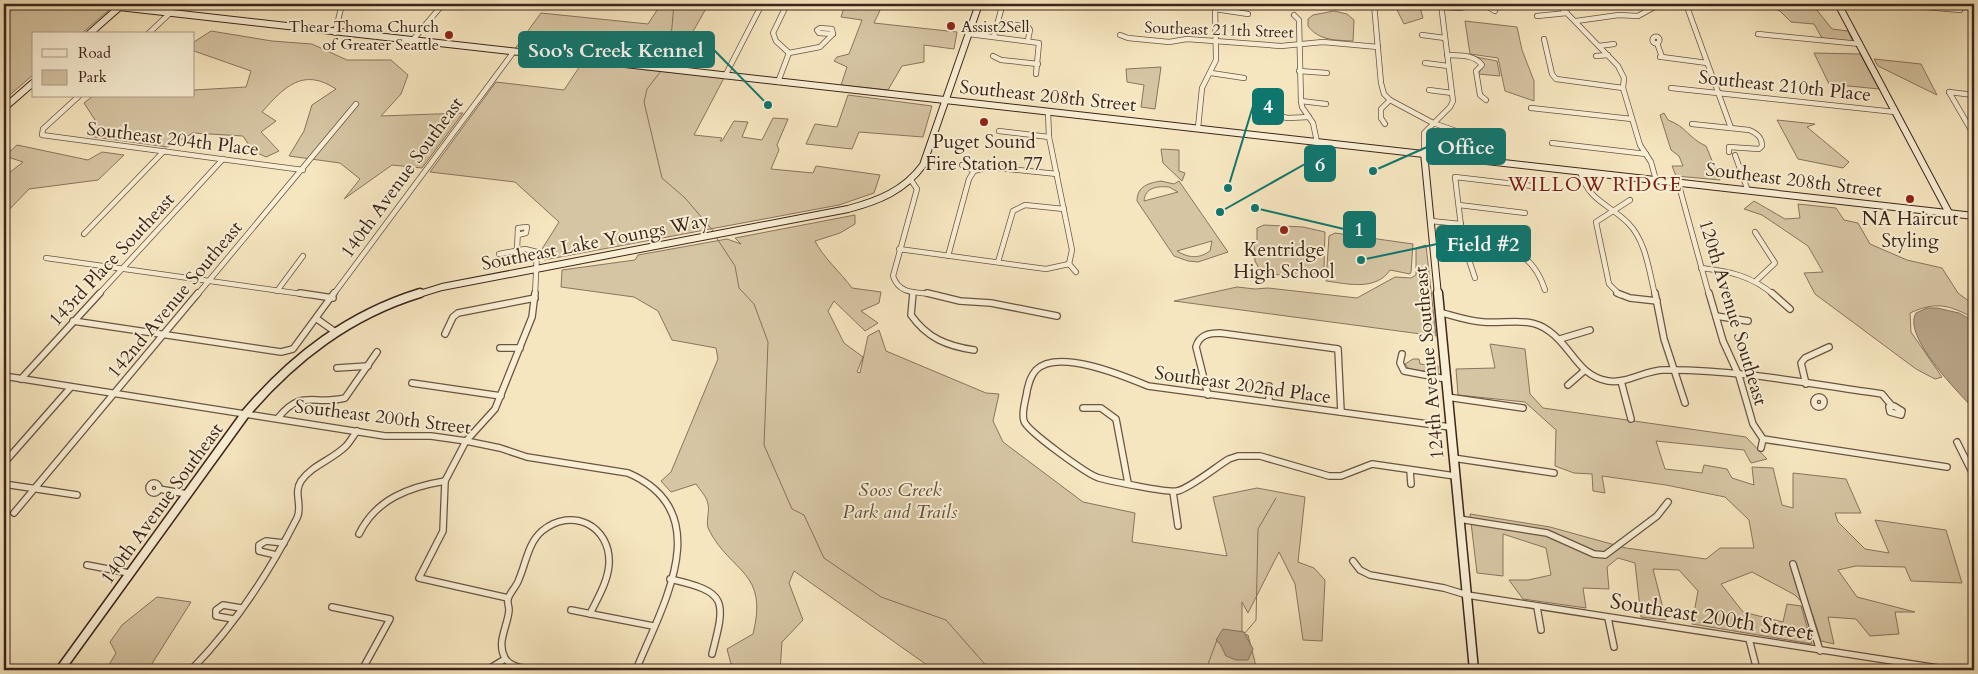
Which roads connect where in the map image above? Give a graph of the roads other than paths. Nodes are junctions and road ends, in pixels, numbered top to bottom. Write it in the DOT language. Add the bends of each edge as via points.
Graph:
graph roads {
  1 [pos="342,4"];
  2 [pos="443,4"];
  3 [pos="762,4"];
  4 [pos="787,4"];
  5 [pos="979,4"];
  6 [pos="1374,4"];
  7 [pos="1478,4"];
  8 [pos="1483,4"];
  9 [pos="1558,4"];
  10 [pos="1643,4"];
  11 [pos="1838,4"];
  12 [pos="1890,4"];
  13 [pos="1956,4"];
  14 [pos="121,5"];
  15 [pos="1441,5"];
  16 [pos="1687,5"];
  17 [pos="1215,6"];
  18 [pos="1651,6"];
  19 [pos="1001,10"];
  20 [pos="1495,11"];
  21 [pos="1567,13"];
  22 [pos="170,14"];
  23 [pos="1248,14"];
  24 [pos="1294,15"];
  25 [pos="1537,16"];
  26 [pos="998,22"];
  27 [pos="1576,22"];
  28 [pos="91,32"];
  29 [pos="150,32"];
  30 [pos="336,33"];
  31 [pos="833,34"];
  32 [pos="969,34"];
  33 [pos="1758,34"];
  34 [pos="1120,35"];
  35 [pos="1422,35"];
  36 [pos="994,36"];
  37 [pos="1445,38"];
  38 [pos="1544,39"];
  39 [pos="1028,40"];
  40 [pos="411,42"];
  41 [pos="1216,42"];
  42 [pos="1657,43"];
  43 [pos="1614,44"];
  44 [pos="1860,44"];
  45 [pos="1300,45"];
  46 [pos="1599,46"];
  47 [pos="1378,47"];
  48 [pos="789,53"];
  49 [pos="512,54"];
  50 [pos="1447,55"];
  51 [pos="1608,55"];
  52 [pos="993,56"];
  53 [pos="1596,56"];
  54 [pos="1425,63"];
  55 [pos="1707,63"];
  56 [pos="1038,64"];
  57 [pos="1448,66"];
  58 [pos="1299,71"];
  59 [pos="1211,73"];
  60 [pos="1327,73"];
  61 [pos="1036,74"];
  62 [pos="725,76"];
  63 [pos="1244,78"];
  64 [pos="778,82"];
  65 [pos="32,84"];
  66 [pos="1623,88"];
  67 [pos="1670,88"];
  68 [pos="1429,90"];
  69 [pos="1452,93"];
  70 [pos="1718,93"];
  71 [pos="1974,95"];
  72 [pos="77,98"];
  73 [pos="1390,100"];
  74 [pos="1486,100"];
  75 [pos="946,101"];
  76 [pos="1301,101"];
  77 [pos="356,104"];
  78 [pos="1326,104"];
  79 [pos="4,108"];
  80 [pos="1531,108"];
  81 [pos="1048,112"];
  82 [pos="1895,112"];
  83 [pos="1271,115"];
  84 [pos="1309,117"];
  85 [pos="1632,119"];
  86 [pos="1433,123"];
  87 [pos="1385,124"];
  88 [pos="1692,124"];
  89 [pos="1198,128"];
  90 [pos="1731,128"];
  91 [pos="999,131"];
  92 [pos="1459,132"];
  93 [pos="1974,135"];
  94 [pos="1049,137"];
  95 [pos="1317,142"];
  96 [pos="1552,143"];
  97 [pos="164,151"];
  98 [pos="1729,152"];
  99 [pos="1424,153"];
  100 [pos="1646,154"];
  101 [pos="1735,155"];
  102 [pos="223,159"];
  103 [pos="962,165"];
  104 [pos="303,170"];
  105 [pos="974,171"];
  106 [pos="1580,171"];
  107 [pos="1057,174"];
  108 [pos="911,180"];
  109 [pos="1656,180"];
  110 [pos="1678,182"];
  111 [pos="1533,186"];
  112 [pos="1748,191"];
  113 [pos="1630,200"];
  114 [pos="1459,205"];
  115 [pos="1064,209"];
  116 [pos="1613,211"];
  117 [pos="1525,213"];
  118 [pos="1949,213"];
  119 [pos="1974,216"];
  120 [pos="1431,221"];
  121 [pos="1461,224"];
  122 [pos="1755,232"];
  123 [pos="84,234"];
  124 [pos="518,235"];
  125 [pos="1463,241"];
  126 [pos="899,249"];
  127 [pos="517,250"];
  128 [pos="499,254"];
  129 [pos="303,256"];
  130 [pos="948,256"];
  131 [pos="46,258"];
  132 [pos="998,262"];
  133 [pos="1068,264"];
  134 [pos="122,268"];
  135 [pos="538,268"];
  136 [pos="1701,268"];
  137 [pos="1076,272"];
  138 [pos="1474,278"];
  139 [pos="1757,280"];
  140 [pos="208,281"];
  141 [pos="1545,290"];
  142 [pos="277,291"];
  143 [pos="912,293"];
  144 [pos="332,298"];
  145 [pos="535,298"];
  146 [pos="1657,301"];
  147 [pos="1790,309"];
  148 [pos="1439,312"];
  149 [pos="1057,316"];
  150 [pos="1716,316"];
  151 [pos="317,319"];
  152 [pos="73,321"];
  153 [pos="1748,321"];
  154 [pos="334,330"];
  155 [pos="1590,330"];
  156 [pos="164,334"];
  157 [pos="444,334"];
  158 [pos="1560,339"];
  159 [pos="1829,347"];
  160 [pos="500,348"];
  161 [pos="520,348"];
  162 [pos="974,350"];
  163 [pos="377,352"];
  164 [pos="1402,354"];
  165 [pos="294,360"];
  166 [pos="368,366"];
  167 [pos="337,368"];
  168 [pos="1584,371"];
  169 [pos="1674,371"];
  170 [pos="4,376"];
  171 [pos="1739,376"];
  172 [pos="21,379"];
  173 [pos="1446,379"];
  174 [pos="1621,381"];
  175 [pos="412,383"];
  176 [pos="1809,384"];
  177 [pos="1568,385"];
  178 [pos="1269,386"];
  179 [pos="71,387"];
  180 [pos="114,394"];
  181 [pos="1208,394"];
  182 [pos="502,396"];
  183 [pos="1448,397"];
  184 [pos="1817,397"];
  185 [pos="1269,402"];
  186 [pos="1685,402"];
  187 [pos="1892,406"];
  188 [pos="1083,408"];
  189 [pos="1523,408"];
  190 [pos="1341,412"];
  191 [pos="246,413"];
  192 [pos="278,418"];
  193 [pos="1631,419"];
  194 [pos="1450,427"];
  195 [pos="357,431"];
  196 [pos="1763,439"];
  197 [pos="466,441"];
  198 [pos="1957,442"];
  199 [pos="1761,448"];
  200 [pos="1453,458"];
  201 [pos="4,463"];
  202 [pos="1947,467"];
  203 [pos="1410,470"];
  204 [pos="1554,473"];
  205 [pos="1455,476"];
  206 [pos="1974,476"];
  207 [pos="445,480"];
  208 [pos="1128,483"];
  209 [pos="4,484"];
  210 [pos="1411,484"];
  211 [pos="34,489"];
  212 [pos="159,489"];
  213 [pos="1173,492"];
  214 [pos="187,494"];
  215 [pos="77,495"];
  216 [pos="1668,502"];
  217 [pos="14,513"];
  218 [pos="1459,519"];
  219 [pos="1178,526"];
  220 [pos="359,534"];
  221 [pos="284,544"];
  222 [pos="276,555"];
  223 [pos="1353,560"];
  224 [pos="1793,564"];
  225 [pos="87,565"];
  226 [pos="129,573"];
  227 [pos="670,579"];
  228 [pos="1467,596"];
  229 [pos="508,598"];
  230 [pos="332,607"];
  231 [pos="1537,607"];
  232 [pos="241,608"];
  233 [pos="571,610"];
  234 [pos="590,614"];
  235 [pos="1608,618"];
  236 [pos="233,619"];
  237 [pos="653,626"];
  238 [pos="1541,630"];
  239 [pos="1748,639"];
  240 [pos="1614,647"];
  241 [pos="1820,651"];
  242 [pos="712,654"];
  243 [pos="505,659"];
  244 [pos="1923,668"];
  245 [pos="60,670"];
  246 [pos="191,670"];
  247 [pos="362,670"];
  248 [pos="486,670"];
  249 [pos="532,670"];
  250 [pos="636,670"];
  251 [pos="1474,670"];
  252 [pos="1757,670"];
  253 [pos="1951,670"];
  1 -- 30 [label="street"];
  2 -- 40 [label="street"];
  3 -- 62 [label="street"];
  4 -- 48 [label="street" via="773,33 776,41"];
  5 -- 32 [label="main road"];
  6 -- 47 [label="street"];
  7 -- 15 [label="street" via="1460,8"];
  8 -- 20 [label="street"];
  9 -- 21 [label="street"];
  10 -- 18 [label="street"];
  11 -- 44 [label="main road"];
  12 -- 13 [label="street" via="1960,10"];
  14 -- 22 [label="main road, Southeast 208th Street"];
  14 -- 28 [label="main road"];
  15 -- 37 [label="street"];
  16 -- 18 [label="street"];
  16 -- 55 [label="street"];
  17 -- 23 [label="street"];
  17 -- 41 [label="street"];
  18 -- 27 [label="street" via="1640,15"];
  19 -- 26 [label="street"];
  21 -- 25 [label="street"];
  21 -- 27 [label="street"];
  22 -- 29 [label="street"];
  22 -- 30 [label="main road, Southeast 208th Street"];
  24 -- 45 [label="street" via="1299,20"];
  26 -- 36 [label="street"];
  26 -- 39 [label="street" via="1028,27"];
  27 -- 46 [label="street"];
  30 -- 40 [label="main road, Southeast 208th Street"];
  31 -- 48 [label="street" via="824,47"];
  32 -- 36 [label="street"];
  32 -- 75 [label="main road"];
  33 -- 44 [label="street"];
  34 -- 41 [label="street, Southeast 211th Street" via="1169,42 1186,39"];
  35 -- 37 [label="street"];
  36 -- 39 [label="street"];
  37 -- 50 [label="street"];
  38 -- 66 [label="street" via="1555,78"];
  39 -- 56 [label="street" via="1039,43"];
  40 -- 49 [label="main road, Southeast 208th Street"];
  41 -- 45 [label="street, Southeast 211th Street"];
  41 -- 59 [label="street" via="1216,60"];
  42 -- 55 [label="street" via="1662,56 1668,59"];
  43 -- 46 [label="street"];
  44 -- 82 [label="main road"];
  45 -- 47 [label="street, Southeast 211th Street" via="1323,42"];
  45 -- 58 [label="street"];
  46 -- 51 [label="street"];
  47 -- 73 [label="street" via="1380,82"];
  48 -- 64 [label="street"];
  49 -- 62 [label="main road, Southeast 208th Street"];
  49 -- 144 [label="street, 140th Avenue Southeast"];
  50 -- 57 [label="street"];
  50 -- 74 [label="street" via="1472,57 1481,64 1476,70 1476,78 1480,95"];
  51 -- 53 [label="street"];
  51 -- 66 [label="street" via="1624,78"];
  52 -- 56 [label="street" via="1001,60"];
  54 -- 57 [label="street"];
  55 -- 70 [label="street"];
  56 -- 61 [label="street"];
  57 -- 69 [label="street"];
  58 -- 60 [label="street"];
  58 -- 76 [label="street"];
  59 -- 63 [label="street"];
  59 -- 89 [label="street" via="1202,88"];
  62 -- 64 [label="main road, Southeast 208th Street"];
  64 -- 75 [label="main road, Southeast 208th Street"];
  65 -- 79 [label="main road"];
  66 -- 85 [label="street"];
  67 -- 70 [label="street, Southeast 210th Place"];
  68 -- 69 [label="street"];
  69 -- 86 [label="street, 124th Avenue Southeast" via="1452,104"];
  70 -- 82 [label="street, Southeast 210th Place"];
  70 -- 90 [label="street"];
  71 -- 93 [label="street" via="1950,92"];
  72 -- 97 [label="street, Southeast 204th Place" via="41,132 46,136"];
  73 -- 86 [label="street"];
  73 -- 87 [label="street" via="1381,109"];
  75 -- 81 [label="main road, Southeast 208th Street"];
  75 -- 108 [label="main road" via="922,166"];
  76 -- 78 [label="street"];
  76 -- 84 [label="street"];
  77 -- 104 [label="street, 142nd Avenue Southeast"];
  80 -- 85 [label="street"];
  81 -- 89 [label="main road, Southeast 208th Street"];
  81 -- 94 [label="street"];
  82 -- 118 [label="main road"];
  83 -- 84 [label="street"];
  84 -- 95 [label="street"];
  85 -- 100 [label="street"];
  86 -- 92 [label="street"];
  86 -- 99 [label="street, 124th Avenue Southeast" via="1424,133"];
  88 -- 90 [label="street"];
  89 -- 95 [label="main road, Southeast 208th Street"];
  90 -- 98 [label="street" via="1754,132 1762,146 1758,149 1729,147"];
  91 -- 94 [label="street"];
  94 -- 107 [label="street"];
  95 -- 99 [label="main road, Southeast 208th Street"];
  96 -- 100 [label="street"];
  97 -- 102 [label="street, Southeast 204th Place"];
  97 -- 123 [label="street"];
  99 -- 106 [label="main road, Southeast 208th Street"];
  99 -- 120 [label="main road, 124th Avenue Southeast"];
  100 -- 109 [label="street"];
  101 -- 112 [label="street"];
  102 -- 104 [label="street, Southeast 204th Place"];
  102 -- 134 [label="street, 143rd Place Southeast"];
  103 -- 105 [label="street"];
  104 -- 140 [label="street, 142nd Avenue Southeast"];
  105 -- 107 [label="street" via="988,167"];
  105 -- 130 [label="street"];
  106 -- 109 [label="main road, Southeast 208th Street"];
  106 -- 116 [label="street" via="1588,191"];
  107 -- 115 [label="street"];
  108 -- 126 [label="street" via="917,189"];
  108 -- 135 [label="main road, Southeast Lake Youngs Way" via="886,198 862,206"];
  109 -- 110 [label="main road, Southeast 208th Street"];
  110 -- 112 [label="main road, Southeast 208th Street"];
  110 -- 136 [label="street, 120th Avenue Southeast"];
  111 -- 114 [label="street" via="1455,177"];
  112 -- 118 [label="main road, Southeast 208th Street"];
  113 -- 116 [label="street"];
  114 -- 117 [label="street"];
  114 -- 121 [label="street"];
  115 -- 132 [label="street" via="1017,207 1009,216"];
  115 -- 133 [label="street" via="1072,250"];
  116 -- 146 [label="street" via="1640,239"];
  116 -- 146 [label="street" via="1597,221 1610,287 1617,294"];
  118 -- 119 [label="main road, Southeast 208th Street"];
  120 -- 121 [label="street"];
  120 -- 148 [label="main road, 124th Avenue Southeast"];
  121 -- 125 [label="street"];
  122 -- 139 [label="street" via="1775,263"];
  124 -- 127 [label="street"];
  125 -- 138 [label="street" via="1466,263"];
  125 -- 141 [label="street" via="1501,246 1524,256 1539,270"];
  126 -- 130 [label="street"];
  126 -- 143 [label="street" via="893,276 896,285"];
  127 -- 128 [label="street"];
  127 -- 135 [label="street" via="537,252"];
  129 -- 142 [label="street"];
  130 -- 132 [label="street"];
  131 -- 134 [label="street"];
  132 -- 133 [label="street" via="1046,269"];
  133 -- 137 [label="street"];
  134 -- 140 [label="street"];
  134 -- 152 [label="street, 143rd Place Southeast"];
  135 -- 145 [label="street"];
  135 -- 154 [label="main road, Southeast Lake Youngs Way" via="402,298"];
  136 -- 139 [label="street" via="1736,272"];
  136 -- 150 [label="street, 120th Avenue Southeast"];
  139 -- 147 [label="street"];
  140 -- 142 [label="street"];
  140 -- 156 [label="street, 142nd Avenue Southeast"];
  142 -- 144 [label="street"];
  143 -- 149 [label="street" via="936,294 960,301 991,302"];
  143 -- 162 [label="street" via="912,315 926,333 955,348"];
  144 -- 151 [label="street, 140th Avenue Southeast"];
  145 -- 157 [label="street" via="458,314"];
  145 -- 161 [label="street" via="532,317"];
  146 -- 169 [label="street"];
  148 -- 158 [label="street" via="1484,322 1528,321"];
  148 -- 173 [label="main road, 124th Avenue Southeast"];
  150 -- 153 [label="street"];
  150 -- 171 [label="street, 120th Avenue Southeast"];
  151 -- 154 [label="street"];
  151 -- 156 [label="street, 140th Avenue Southeast" via="298,345 287,352"];
  152 -- 156 [label="street"];
  152 -- 172 [label="street, 143rd Place Southeast"];
  154 -- 165 [label="main road, Southeast Lake Youngs Way"];
  155 -- 158 [label="street"];
  156 -- 180 [label="street, 142nd Avenue Southeast"];
  158 -- 168 [label="street"];
  159 -- 176 [label="street" via="1801,363"];
  160 -- 161 [label="street"];
  161 -- 182 [label="street"];
  163 -- 166 [label="street"];
  164 -- 173 [label="street" via="1400,363 1404,371"];
  165 -- 191 [label="main road, 140th Avenue Southeast"];
  166 -- 167 [label="street"];
  166 -- 192 [label="street" via="345,398 295,400 287,404"];
  168 -- 174 [label="street" via="1599,379"];
  168 -- 177 [label="street"];
  169 -- 171 [label="street"];
  169 -- 174 [label="street" via="1652,371"];
  169 -- 186 [label="street"];
  170 -- 172 [label="street, Southeast 200th Street"];
  171 -- 176 [label="street"];
  171 -- 196 [label="street, 120th Avenue Southeast" via="1753,424"];
  172 -- 179 [label="street, Southeast 200th Street"];
  173 -- 183 [label="main road, 124th Avenue Southeast"];
  174 -- 193 [label="street"];
  175 -- 182 [label="street"];
  176 -- 184 [label="street"];
  176 -- 187 [label="street" via="1882,394"];
  178 -- 185 [label="street"];
  179 -- 180 [label="street, Southeast 200th Street"];
  179 -- 201 [label="street"];
  180 -- 191 [label="street, Southeast 200th Street"];
  180 -- 211 [label="street, 142nd Avenue Southeast"];
  181 -- 185 [label="street, Southeast 202nd Place"];
  181 -- 190 [label="street" via="1196,347 1205,335 1220,333 1338,348"];
  181 -- 208 [label="street, Southeast 202nd Place" via="1142,385 1103,368 1060,362 1037,369 1028,384 1024,422 1035,435 1091,475"];
  182 -- 197 [label="street" via="495,409"];
  183 -- 189 [label="street"];
  183 -- 194 [label="main road, 124th Avenue Southeast"];
  185 -- 190 [label="street, Southeast 202nd Place"];
  188 -- 208 [label="street" via="1104,409 1116,419"];
  190 -- 194 [label="street, Southeast 202nd Place"];
  191 -- 192 [label="street, Southeast 200th Street"];
  191 -- 214 [label="main road, 140th Avenue Southeast"];
  192 -- 195 [label="street, Southeast 200th Street"];
  194 -- 200 [label="main road, 124th Avenue Southeast"];
  195 -- 197 [label="street, Southeast 200th Street"];
  195 -- 221 [label="street" via="341,451 316,466 300,482 297,496 300,512"];
  196 -- 199 [label="street"];
  196 -- 202 [label="street"];
  197 -- 207 [label="street"];
  197 -- 227 [label="street, Southeast 200th Street" via="527,457 628,473 652,484 663,494 674,516 680,541"];
  198 -- 206 [label="street"];
  200 -- 204 [label="street"];
  200 -- 205 [label="main road, 124th Avenue Southeast"];
  203 -- 205 [label="street"];
  203 -- 210 [label="street"];
  203 -- 213 [label="street" via="1372,464 1341,476 1329,476 1269,458 1246,455 1229,458"];
  205 -- 218 [label="main road, 124th Avenue Southeast"];
  207 -- 220 [label="street" via="419,486 382,503 366,517"];
  207 -- 229 [label="street" via="442,536 419,578"];
  208 -- 213 [label="street"];
  209 -- 211 [label="street"];
  211 -- 215 [label="street"];
  211 -- 217 [label="street, 142nd Avenue Southeast"];
  212 -- 214 [label="street"];
  213 -- 219 [label="street"];
  214 -- 226 [label="main road, 140th Avenue Southeast"];
  216 -- 218 [label="street" via="1657,516 1605,555 1594,554 1548,533"];
  218 -- 228 [label="main road, 124th Avenue Southeast"];
  221 -- 222 [label="street"];
  221 -- 222 [label="street" via="266,541 259,545 259,551"];
  222 -- 232 [label="street"];
  223 -- 228 [label="street, Southeast 200th Street" via="1360,570 1370,575 1444,588"];
  224 -- 241 [label="street"];
  225 -- 226 [label="street"];
  226 -- 245 [label="main road, 140th Avenue Southeast"];
  227 -- 237 [label="street, Southeast 200th Street"];
  227 -- 242 [label="street" via="700,585 715,593 719,600 720,623"];
  228 -- 231 [label="street, Southeast 200th Street"];
  228 -- 251 [label="main road, 124th Avenue Southeast"];
  229 -- 234 [label="street" via="541,532 569,519 593,524 599,529 609,552 608,574"];
  229 -- 243 [label="street" via="509,610 502,637"];
  230 -- 247 [label="street" via="390,619"];
  231 -- 235 [label="street, Southeast 200th Street"];
  231 -- 238 [label="street"];
  232 -- 236 [label="street"];
  232 -- 236 [label="street" via="223,605 216,610 216,616"];
  233 -- 234 [label="street"];
  234 -- 237 [label="street"];
  235 -- 239 [label="street, Southeast 200th Street"];
  235 -- 240 [label="street"];
  236 -- 246 [label="street" via="210,652"];
  237 -- 250 [label="street, Southeast 200th Street"];
  239 -- 241 [label="street, Southeast 200th Street"];
  239 -- 252 [label="street"];
  241 -- 244 [label="street, Southeast 200th Street"];
  243 -- 248 [label="street"];
  243 -- 249 [label="street"];
  244 -- 253 [label="street, Southeast 200th Street"];
}
